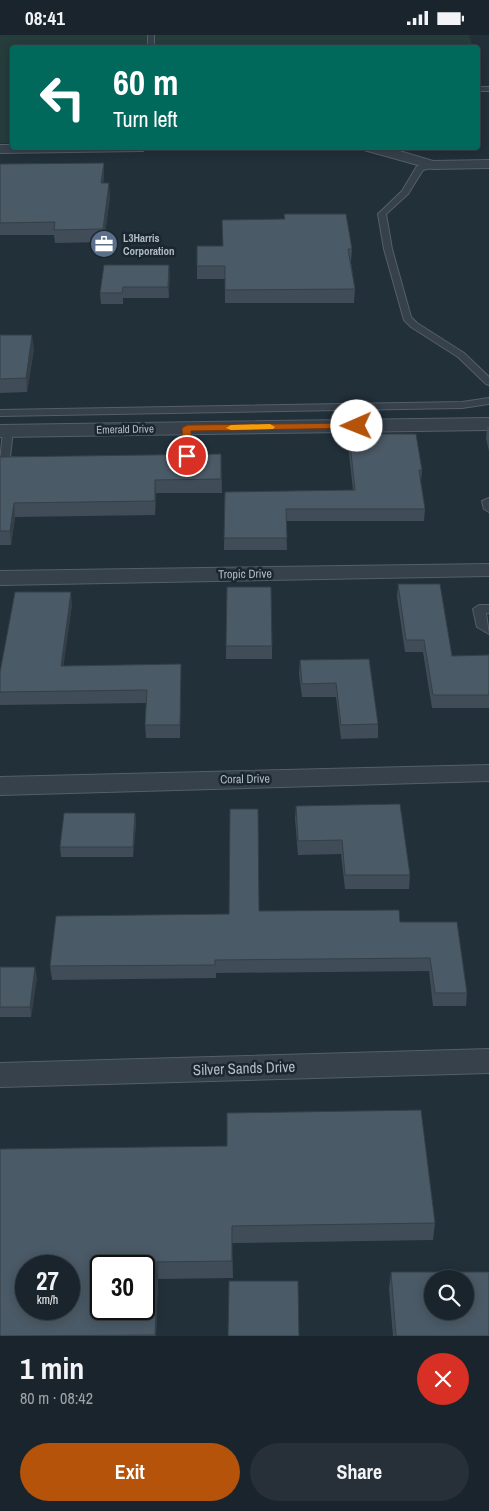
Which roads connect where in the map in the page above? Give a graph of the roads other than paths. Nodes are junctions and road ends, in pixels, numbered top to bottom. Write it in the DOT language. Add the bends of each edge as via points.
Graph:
graph roads {
  1 [pos="380,150"];
  2 [pos="432,165"];
  3 [pos="489,165"];
  4 [pos="489,382"];
  5 [pos="489,401"];
  6 [pos="0,413"];
  7 [pos="83,421"];
  8 [pos="489,424"];
  9 [pos="187,428"];
  10 [pos="4,431"];
  11 [pos="158,457"];
  12 [pos="23,460"];
  13 [pos="489,501"];
  14 [pos="489,509"];
  15 [pos="489,570"];
  16 [pos="0,578"];
  17 [pos="484,609"];
  18 [pos="489,630"];
  19 [pos="489,773"];
  20 [pos="0,785"];
  21 [pos="489,1061"];
  22 [pos="0,1075"];
  1 -- 2 [label="street"];
  2 -- 3 [label="street"];
  2 -- 4 [label="lane" via="420,168 405,192 382,214 398,289 406,318 461,355"];
  5 -- 7 [label="lane" via="462,405"];
  6 -- 7 [label="lane"];
  7 -- 9 [label="street, Emerald Drive"];
  7 -- 10 [label="street, Emerald Drive"];
  8 -- 9 [label="street, Emerald Drive"];
  9 -- 11 [label="lane" via="187,456"];
  10 -- 12 [label="lane" via="4,460"];
  13 -- 14 [label="lane"];
  15 -- 16 [label="street, Tropic Drive"];
  17 -- 18 [label="lane" via="483,627"];
  19 -- 20 [label="street, Coral Drive"];
  21 -- 22 [label="street, Silver Sands Drive"];
}
